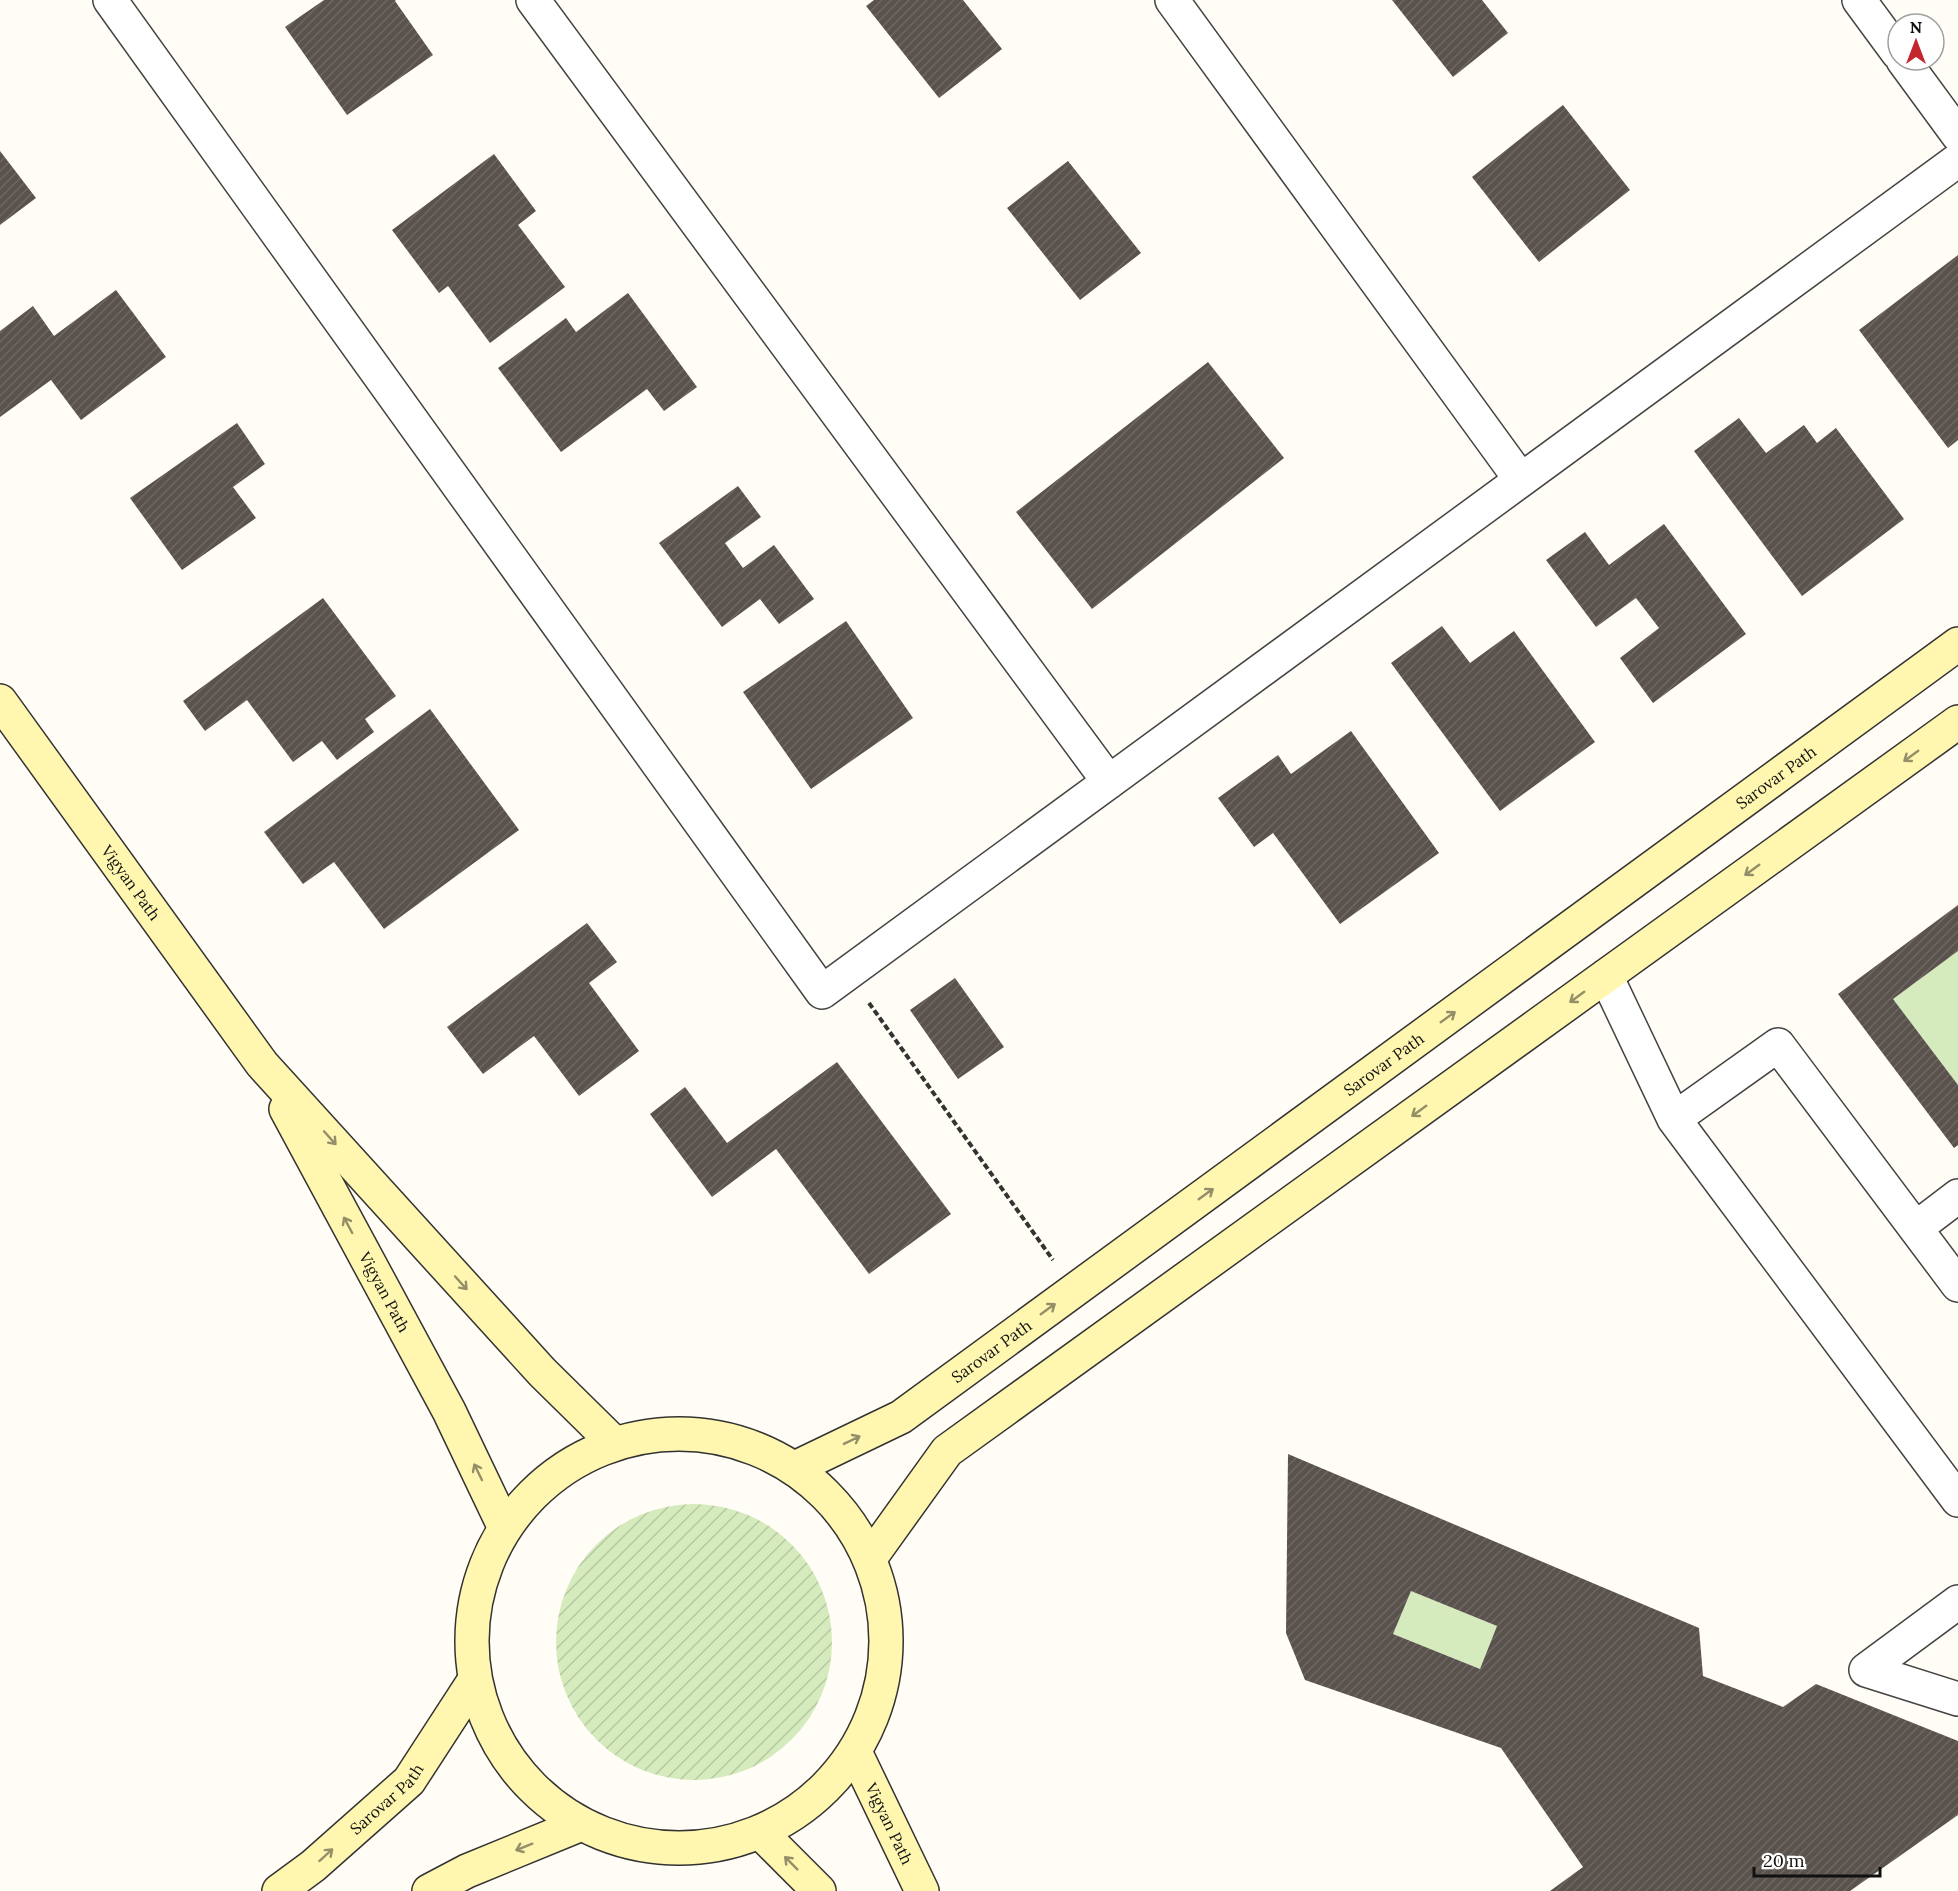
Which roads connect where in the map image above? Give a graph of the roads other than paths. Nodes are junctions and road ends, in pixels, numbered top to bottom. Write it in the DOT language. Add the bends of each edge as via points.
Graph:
graph roads {
  1 [pos="110,0"];
  2 [pos="533,0"];
  3 [pos="1172,0"];
  4 [pos="1859,0"];
  5 [pos="1886,37"];
  6 [pos="1912,72"];
  7 [pos="1958,135"];
  8 [pos="1958,160"];
  9 [pos="1521,480"];
  10 [pos="1958,644"];
  11 [pos="0,701"];
  12 [pos="1958,722"];
  13 [pos="1109,782"];
  14 [pos="1606,976"];
  15 [pos="262,1064"];
  16 [pos="1674,1119"];
  17 [pos="1958,1196"];
  18 [pos="1916,1228"];
  19 [pos="1958,1285"];
  20 [pos="612,1440"];
  21 [pos="799,1466"];
  22 [pos="1958,1500"];
  23 [pos="503,1524"];
  24 [pos="873,1554"];
  25 [pos="1958,1602"];
  26 [pos="472,1684"];
  27 [pos="1958,1699"];
  28 [pos="857,1756"];
  29 [pos="579,1825"];
  30 [pos="762,1834"];
  31 [pos="279,1891"];
  32 [pos="429,1891"];
  33 [pos="819,1891"];
  34 [pos="922,1891"];
  1 -- 13 [label="street" via="822,992"];
  2 -- 13 [label="street"];
  3 -- 9 [label="street"];
  4 -- 5 [label="street"];
  6 -- 7 [label="street"];
  8 -- 9 [label="street"];
  9 -- 13 [label="street"];
  21 -- 10 [label="main road, Sarovar Path, one-way" via="901,1417"];
  11 -- 15 [label="main road, Vigyan Path"];
  12 -- 14 [label="main road, one-way"];
  14 -- 16 [label="street"];
  14 -- 24 [label="main road, one-way" via="947,1451"];
  15 -- 20 [label="main road, Vigyan Path, one-way" via="542,1372"];
  23 -- 15 [label="main road, Vigyan Path, one-way" via="449,1411"];
  16 -- 18 [label="street" via="1778,1045"];
  16 -- 22 [label="street"];
  17 -- 18 [label="street"];
  18 -- 19 [label="street"];
  20 -- 21 [label="main road" via="708,1431"];
  20 -- 23 [label="main road"];
  21 -- 24 [label="main road"];
  23 -- 26 [label="main road" via="472,1601"];
  24 -- 28 [label="main road" via="892,1657"];
  25 -- 27 [label="street" via="1866,1670"];
  26 -- 29 [label="main road" via="510,1767"];
  31 -- 26 [label="main road, Sarovar Path, one-way" via="409,1781"];
  28 -- 30 [label="main road"];
  28 -- 34 [label="main road, Vigyan Path"];
  29 -- 30 [label="main road" via="638,1847 701,1850"];
  29 -- 32 [label="main road, one-way" via="467,1871"];
  33 -- 30 [label="main road, one-way"];
}
